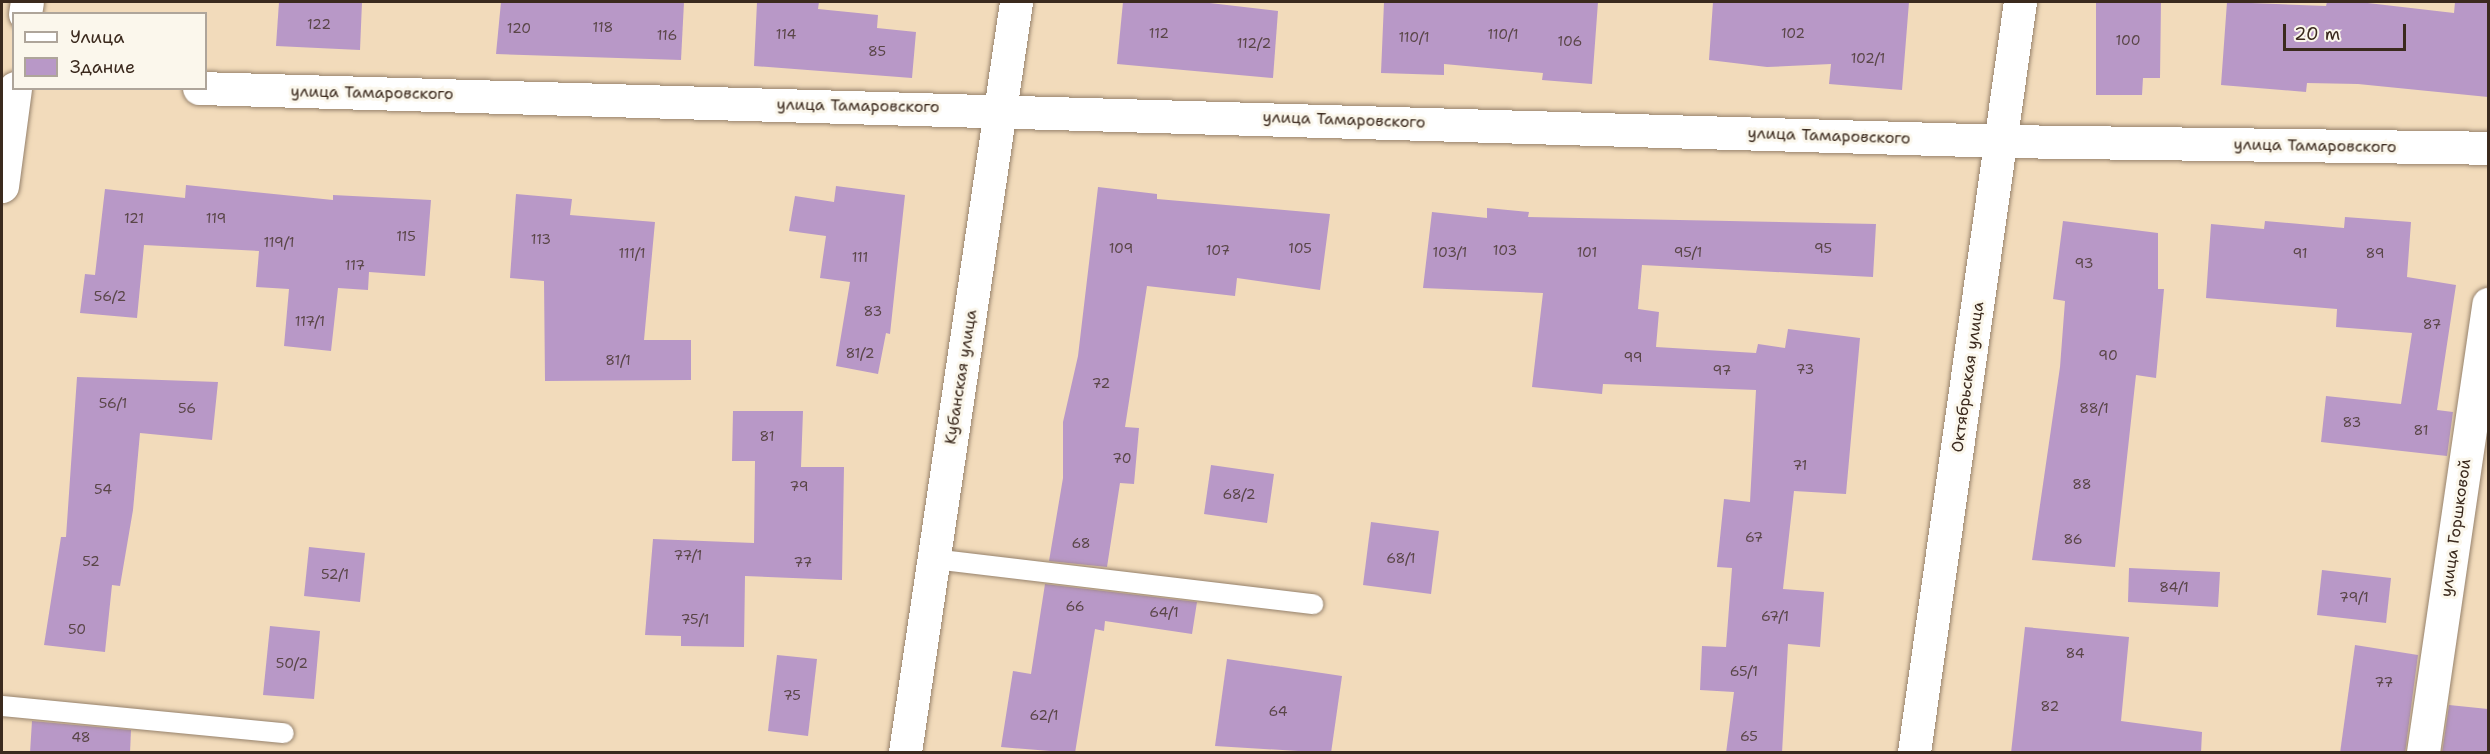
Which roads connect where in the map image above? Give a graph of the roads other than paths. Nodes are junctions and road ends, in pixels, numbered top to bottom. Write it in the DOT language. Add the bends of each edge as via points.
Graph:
graph roads {
  1 [pos="1016,2"];
  2 [pos="2020,2"];
  3 [pos="207,88"];
  4 [pos="15,90"];
  5 [pos="1001,109"];
  6 [pos="2002,141"];
  7 [pos="2488,148"];
  8 [pos="2,186"];
  9 [pos="2488,304"];
  10 [pos="934,559"];
  11 [pos="1313,604"];
  12 [pos="2,706"];
  13 [pos="284,733"];
  14 [pos="905,753"];
  15 [pos="1914,753"];
  16 [pos="2423,753"];
  1 -- 5 [label="street, Кубанская улица"];
  2 -- 6 [label="street, Октябрьская улица"];
  3 -- 5 [label="street, улица Тамаровского"];
  4 -- 8 [label="street"];
  5 -- 6 [label="street, улица Тамаровского"];
  5 -- 10 [label="street, Кубанская улица"];
  6 -- 7 [label="street, улица Тамаровского"];
  6 -- 15 [label="street, Октябрьская улица"];
  9 -- 16 [label="street, улица Горшковой"];
  10 -- 11 [label="lane"];
  10 -- 14 [label="street, Кубанская улица"];
  12 -- 13 [label="lane"];
}
